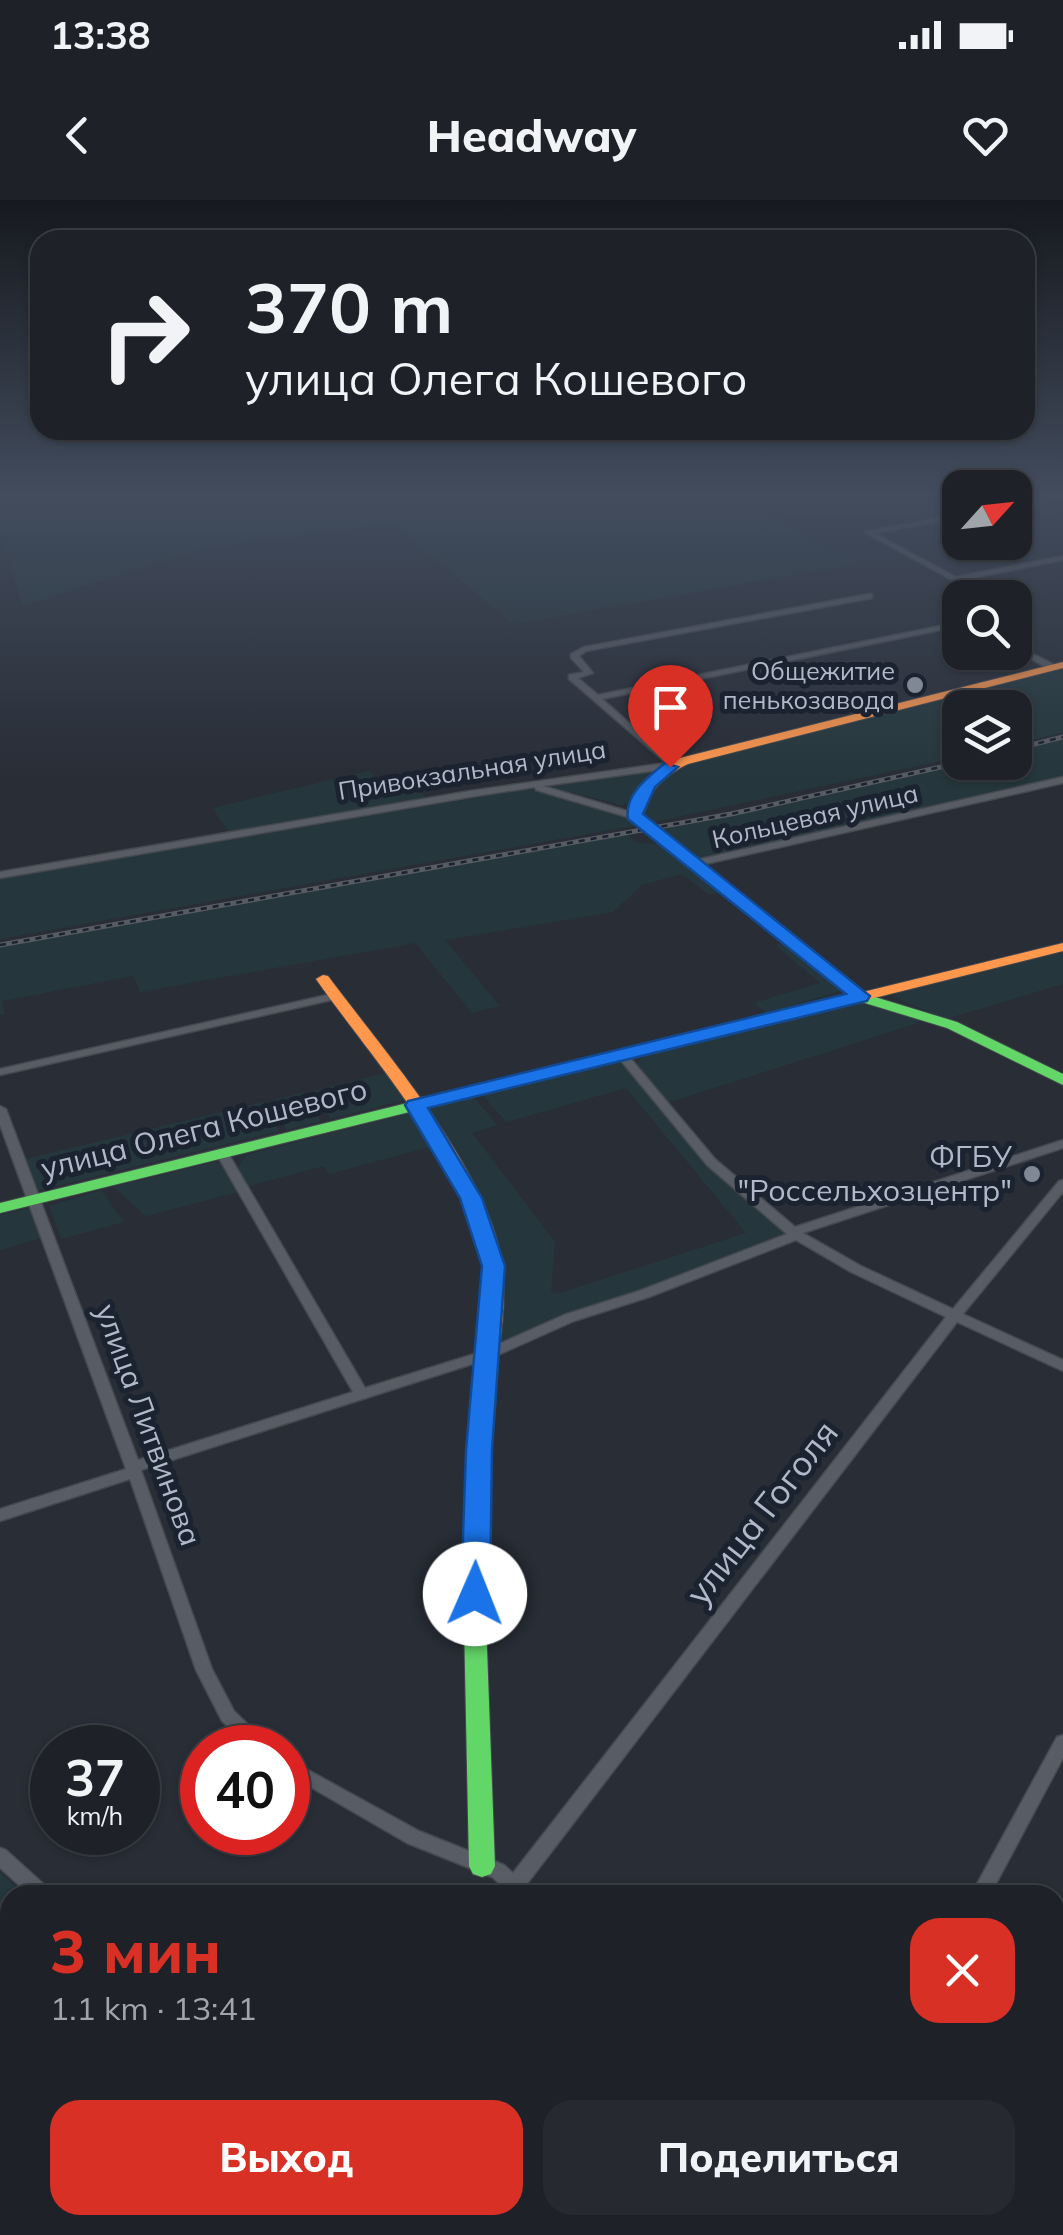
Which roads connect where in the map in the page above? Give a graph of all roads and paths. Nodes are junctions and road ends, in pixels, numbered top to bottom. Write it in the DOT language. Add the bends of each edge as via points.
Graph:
graph roads {
  1 [pos="869,596"];
  2 [pos="942,628"];
  3 [pos="1032,655"];
  4 [pos="1058,667"];
  5 [pos="597,698"];
  6 [pos="674,765"];
  7 [pos="1063,780"];
  8 [pos="526,786"];
  9 [pos="636,808"];
  10 [pos="692,864"];
  11 [pos="0,876"];
  12 [pos="1063,947"];
  13 [pos="324,979"];
  14 [pos="336,996"];
  15 [pos="860,996"];
  16 [pos="622,1055"];
  17 [pos="0,1072"];
  18 [pos="1063,1080"];
  19 [pos="415,1105"];
  20 [pos="0,1109"];
  21 [pos="1063,1144"];
  22 [pos="222,1153"];
  23 [pos="1063,1184"];
  24 [pos="34,1200"];
  25 [pos="0,1208"];
  26 [pos="795,1234"];
  27 [pos="955,1315"];
  28 [pos="486,1355"];
  29 [pos="1063,1366"];
  30 [pos="361,1394"];
  31 [pos="134,1469"];
  32 [pos="0,1515"];
  33 [pos="237,1725"];
  34 [pos="1063,1742"];
  35 [pos="310,1779"];
  36 [pos="0,1856"];
  37 [pos="482,1866"];
  38 [pos="32,1885"];
  39 [pos="512,1885"];
  40 [pos="524,1885"];
  41 [pos="985,1885"];
  1 -- 5 [label="street" via="584,649 574,656 589,673 572,677"];
  2 -- 5 [label="street"];
  3 -- 4 [label="street"];
  4 -- 6 [label="main road, Привокзальная улица"];
  5 -- 6 [label="street"];
  6 -- 8 [label="street, Привокзальная улица"];
  6 -- 9 [label="main road" via="655,778"];
  7 -- 10 [label="street, Кольцевая улица"];
  8 -- 9 [label="street" via="608,808"];
  8 -- 11 [label="street, Привокзальная улица"];
  9 -- 10 [label="main road"];
  10 -- 15 [label="main road"];
  12 -- 15 [label="main road, улица Олега Кошевого"];
  13 -- 14 [label="main road"];
  14 -- 17 [label="street"];
  14 -- 19 [label="main road"];
  15 -- 16 [label="main road, улица Олега Кошевого"];
  15 -- 18 [label="main road" via="952,1025"];
  16 -- 19 [label="main road, улица Олега Кошевого"];
  16 -- 26 [label="street" via="711,1162"];
  19 -- 22 [label="main road, улица Олега Кошевого"];
  19 -- 28 [label="main road" via="457,1170 492,1256"];
  20 -- 24 [label="street, улица Литвинова"];
  21 -- 26 [label="street"];
  22 -- 24 [label="main road, улица Олега Кошевого"];
  22 -- 30 [label="street"];
  23 -- 27 [label="street, улица Гоголя"];
  24 -- 25 [label="main road, улица Олега Кошевого"];
  24 -- 31 [label="street, улица Литвинова"];
  26 -- 27 [label="street"];
  26 -- 28 [label="street"];
  27 -- 29 [label="street"];
  27 -- 40 [label="street, улица Гоголя"];
  28 -- 30 [label="street"];
  28 -- 37 [label="main road" via="474,1620"];
  30 -- 31 [label="street"];
  31 -- 32 [label="street"];
  31 -- 33 [label="street, улица Литвинова" via="215,1694"];
  34 -- 41 [label="street"];
  35 -- 37 [label="street" via="401,1831"];
  36 -- 38 [label="street"];
  37 -- 39 [label="street"];
}
